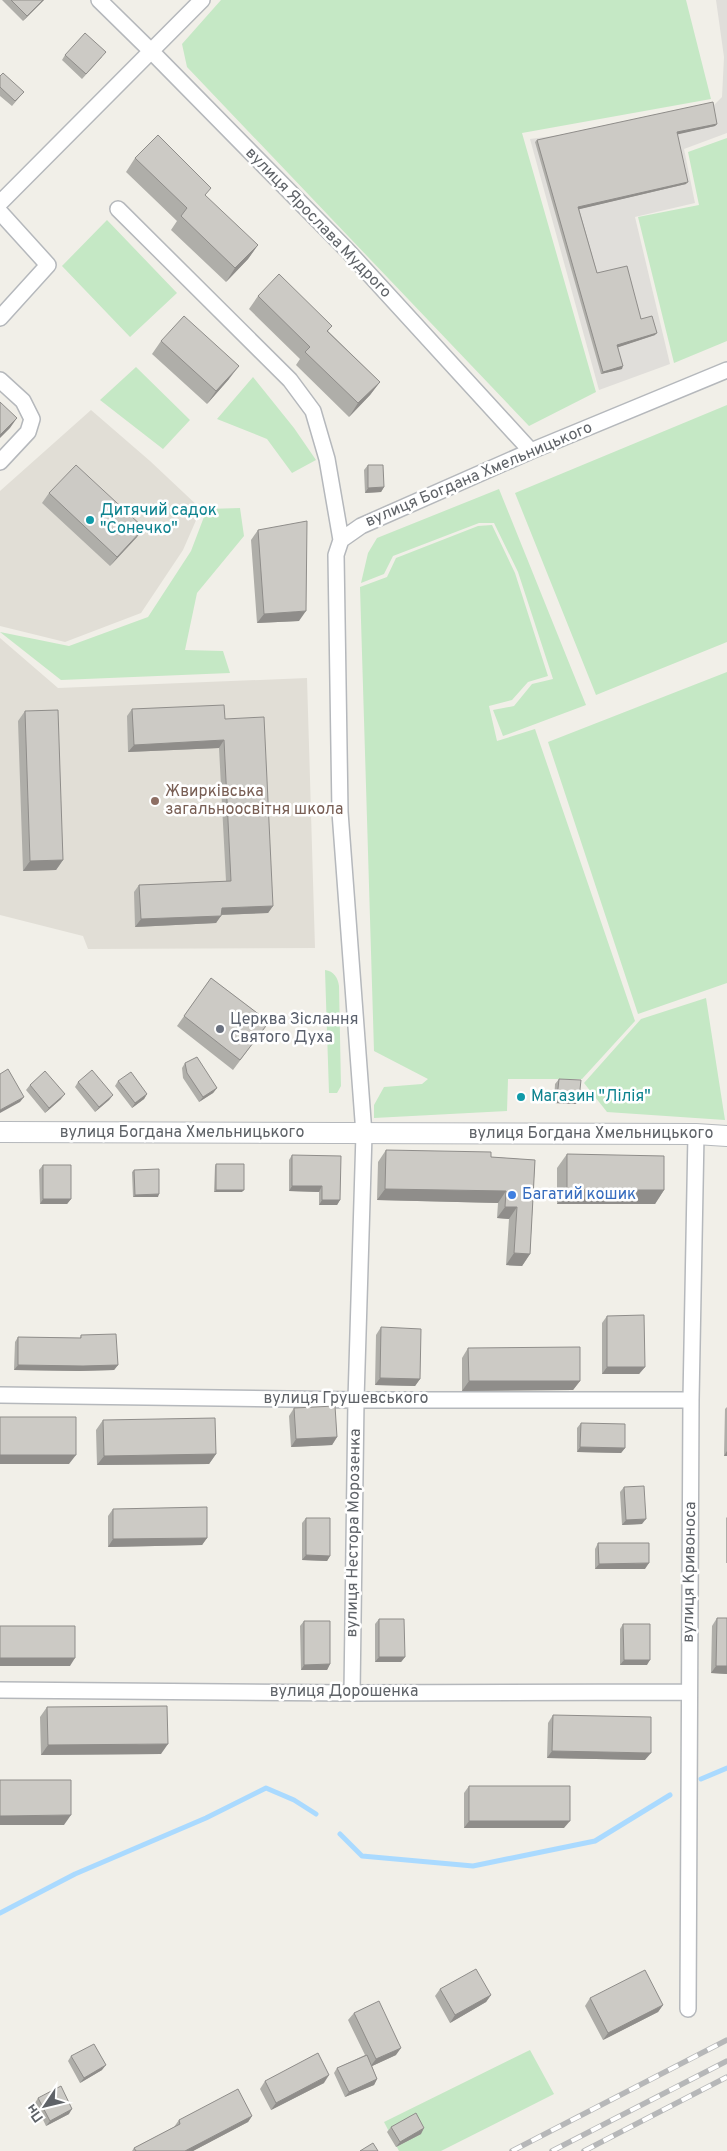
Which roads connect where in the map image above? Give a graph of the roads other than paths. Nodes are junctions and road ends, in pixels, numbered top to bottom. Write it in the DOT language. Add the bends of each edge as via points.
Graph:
graph roads {
  1 [pos="99,0"];
  2 [pos="202,0"];
  3 [pos="152,52"];
  4 [pos="0,203"];
  5 [pos="118,209"];
  6 [pos="0,212"];
  7 [pos="0,318"];
  8 [pos="727,370"];
  9 [pos="0,380"];
  10 [pos="531,452"];
  11 [pos="0,462"];
  12 [pos="341,540"];
  13 [pos="0,1132"];
  14 [pos="364,1134"];
  15 [pos="696,1134"];
  16 [pos="727,1136"];
  17 [pos="0,1395"];
  18 [pos="356,1400"];
  19 [pos="691,1400"];
  20 [pos="0,1690"];
  21 [pos="688,1692"];
  22 [pos="352,1693"];
  23 [pos="688,2010"];
  1 -- 3 [label="street, вулиця Ярослава Мудрого"];
  2 -- 3 [label="street"];
  3 -- 4 [label="street"];
  3 -- 10 [label="street, вулиця Ярослава Мудрого" via="347,250"];
  5 -- 12 [label="street" via="283,373 313,411 327,459"];
  6 -- 7 [label="street" via="48,265"];
  8 -- 10 [label="street, вулиця Богдана Хмельницького"];
  9 -- 11 [label="street" via="22,401 32,419 28,432"];
  10 -- 12 [label="street, вулиця Богдана Хмельницького" via="360,526"];
  12 -- 14 [label="street" via="335,576 340,812"];
  13 -- 14 [label="street, вулиця Богдана Хмельницького"];
  14 -- 15 [label="street, вулиця Богдана Хмельницького"];
  14 -- 18 [label="street, вулиця Нестора Морозенка"];
  15 -- 16 [label="street, вулиця Богдана Хмельницького"];
  15 -- 19 [label="street, вулиця Кривоноса"];
  17 -- 18 [label="street, вулиця Грушевського"];
  18 -- 19 [label="street, вулиця Грушевського"];
  18 -- 22 [label="street, вулиця Нестора Морозенка"];
  19 -- 21 [label="street, вулиця Кривоноса"];
  20 -- 22 [label="street, вулиця Дорошенка"];
  21 -- 22 [label="street, вулиця Дорошенка"];
  21 -- 23 [label="street, вулиця Кривоноса"];
}
